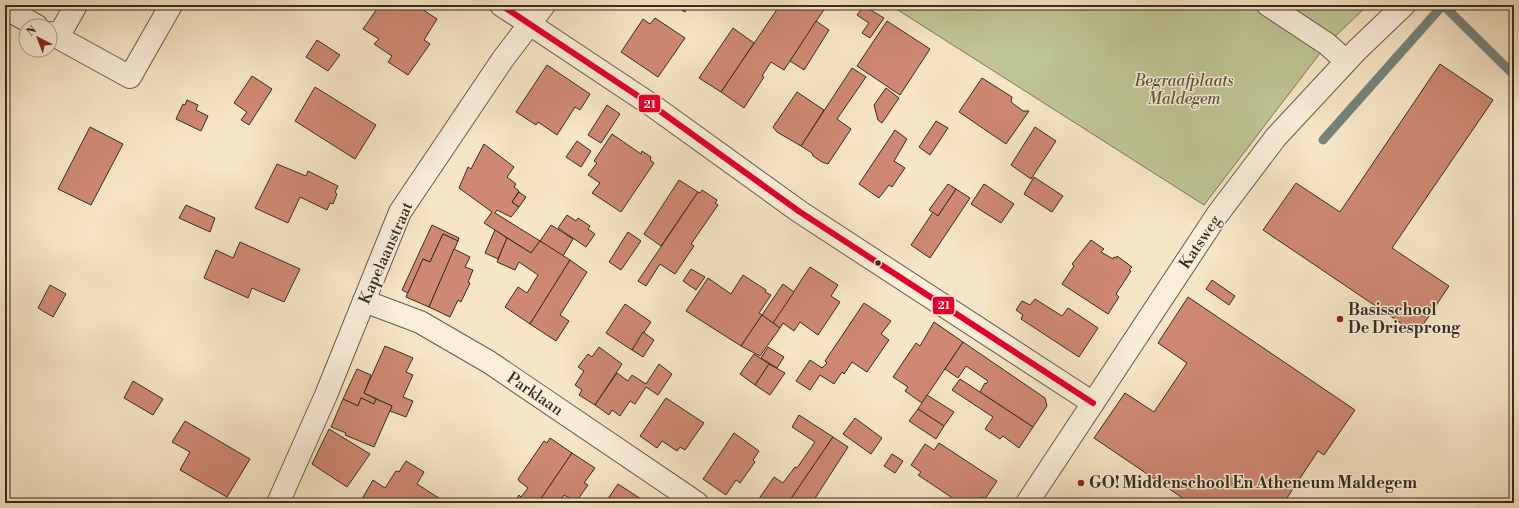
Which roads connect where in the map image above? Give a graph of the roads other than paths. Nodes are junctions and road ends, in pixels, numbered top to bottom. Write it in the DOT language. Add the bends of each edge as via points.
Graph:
graph roads {
  1 [pos="76,5"];
  2 [pos="501,5"];
  3 [pos="544,5"];
  4 [pos="1268,5"];
  5 [pos="1404,5"];
  6 [pos="169,6"];
  7 [pos="5,8"];
  8 [pos="23,18"];
  9 [pos="530,25"];
  10 [pos="58,30"];
  11 [pos="58,37"];
  12 [pos="1346,61"];
  13 [pos="364,301"];
  14 [pos="1093,403"];
  15 [pos="278,503"];
  16 [pos="697,503"];
  17 [pos="1027,503"];
  1 -- 10 [label="street"];
  2 -- 9 [label="street"];
  3 -- 9 [label="street, Kapelaanstraat"];
  4 -- 12 [label="street" via="1327,44"];
  5 -- 12 [label="street, Katsweg"];
  6 -- 11 [label="street" via="130,77"];
  7 -- 8 [label="street"];
  9 -- 13 [label="street, Kapelaanstraat" via="503,59 400,212"];
  9 -- 14 [label="street" via="653,106 800,212"];
  12 -- 14 [label="street, Katsweg" via="1276,137 1217,215"];
  13 -- 15 [label="street, Kapelaanstraat"];
  13 -- 16 [label="street, Parklaan" via="420,322 489,362"];
  14 -- 17 [label="street, Katsweg"];
}
